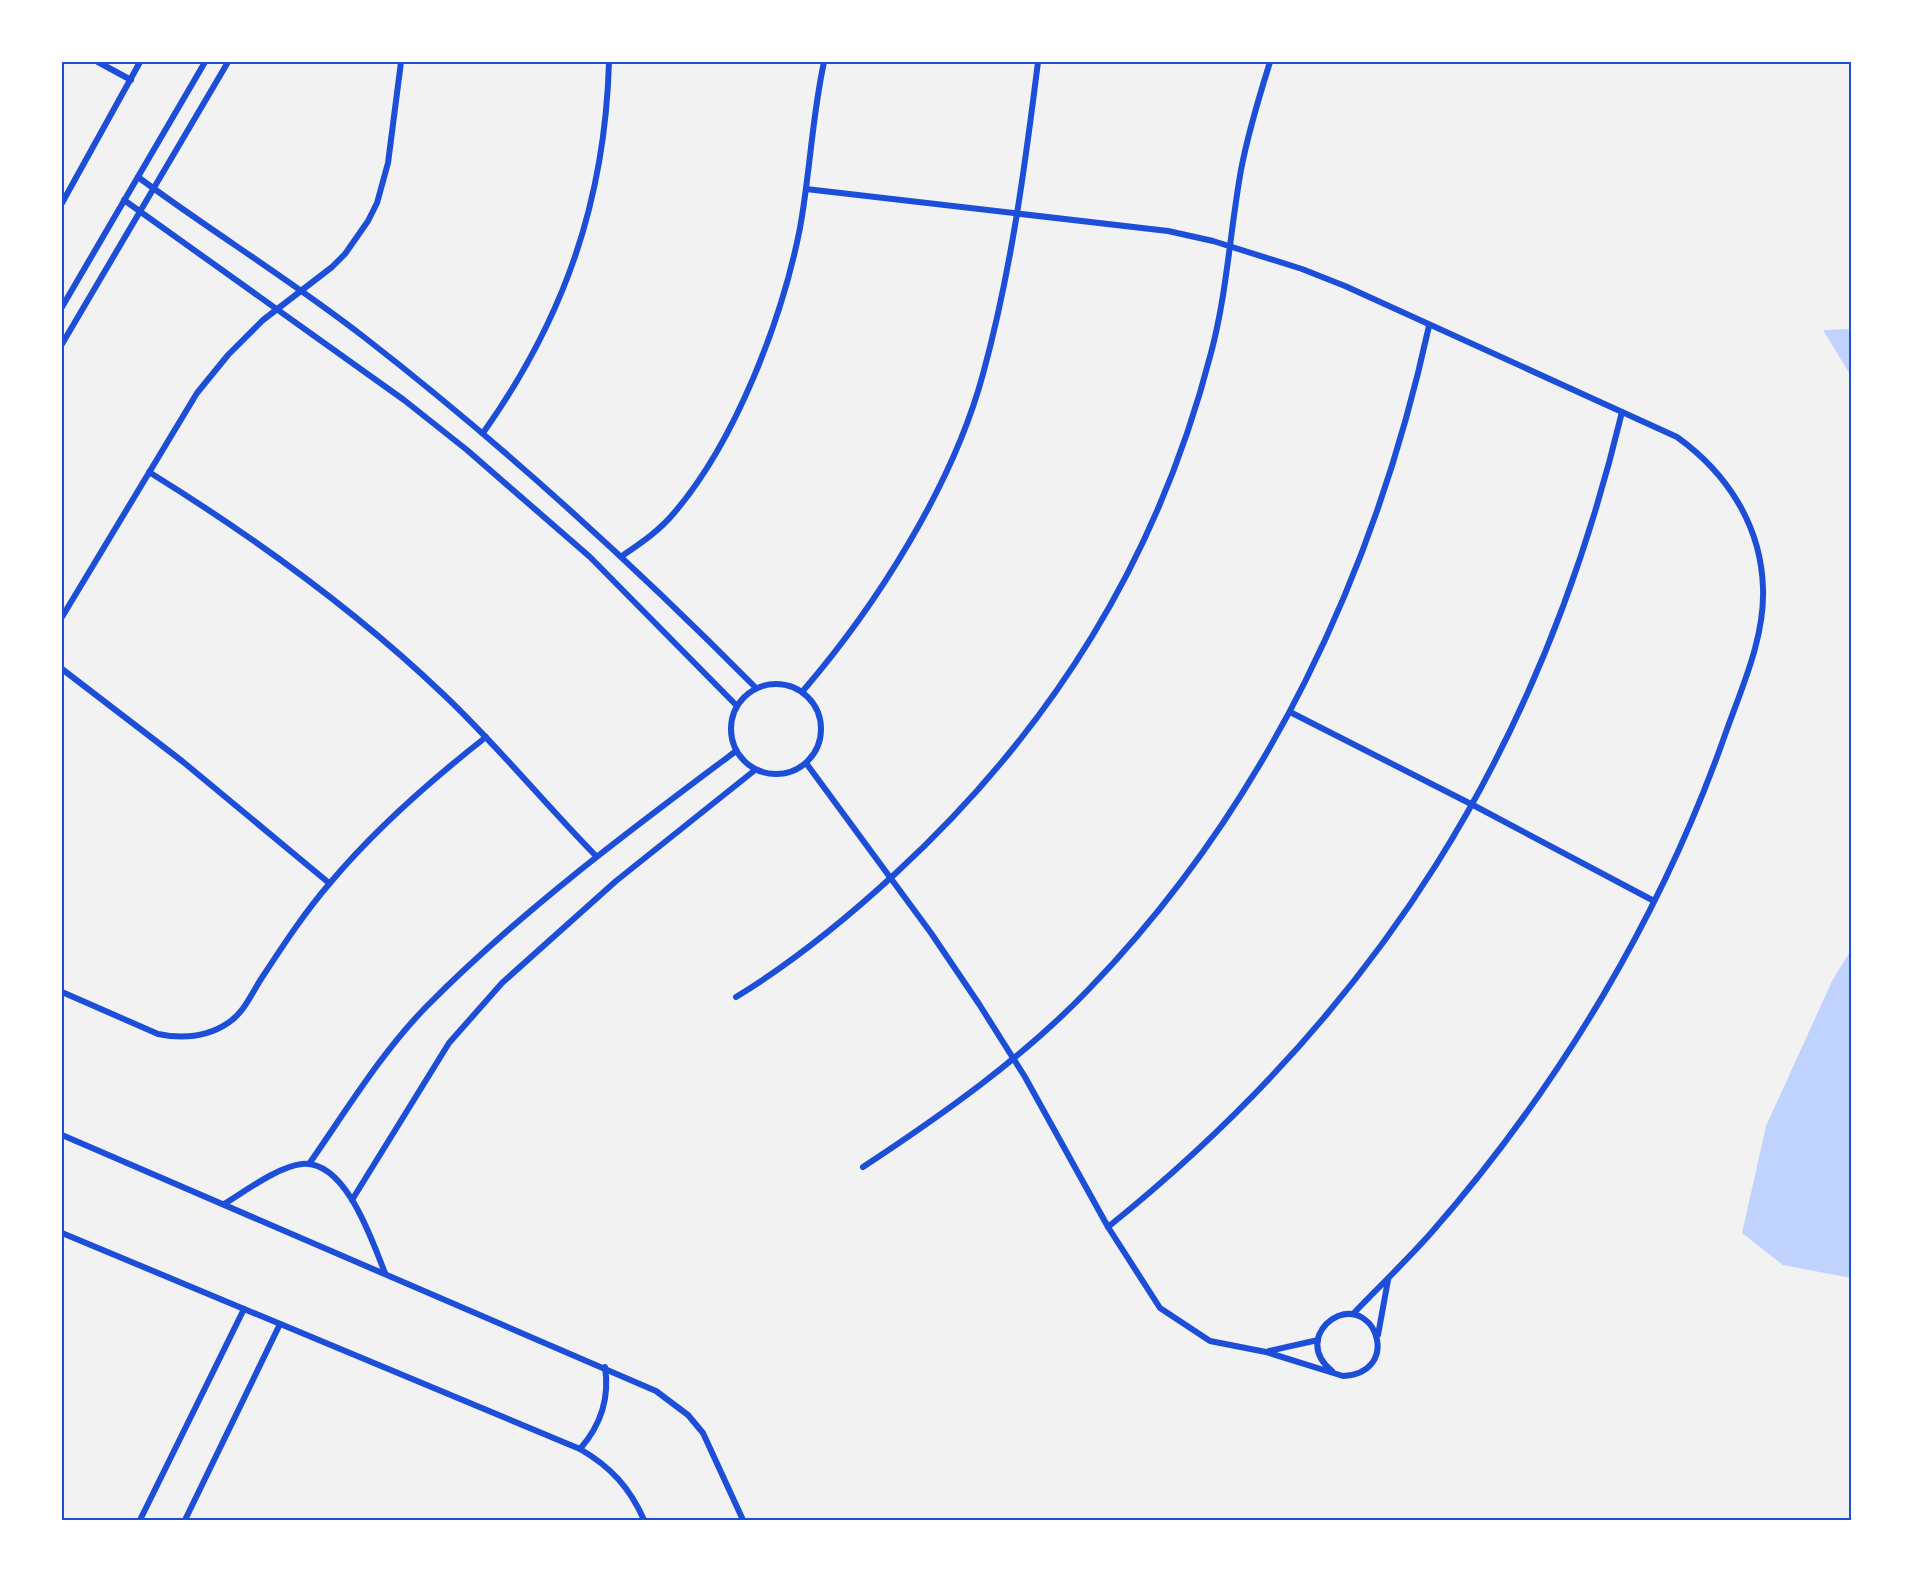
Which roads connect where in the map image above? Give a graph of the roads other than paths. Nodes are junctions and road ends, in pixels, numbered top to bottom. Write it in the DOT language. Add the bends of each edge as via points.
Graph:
graph roads {
  1 [pos="98,62"];
  2 [pos="140,62"];
  3 [pos="205,62"];
  4 [pos="228,62"];
  5 [pos="401,62"];
  6 [pos="609,62"];
  7 [pos="824,62"];
  8 [pos="1038,62"];
  9 [pos="1270,62"];
  10 [pos="131,80"];
  11 [pos="138,177"];
  12 [pos="153,188"];
  13 [pos="806,189"];
  14 [pos="124,200"];
  15 [pos="62,203"];
  16 [pos="140,211"];
  17 [pos="1017,213"];
  18 [pos="1231,247"];
  19 [pos="302,290"];
  20 [pos="62,307"];
  21 [pos="276,310"];
  22 [pos="1429,326"];
  23 [pos="62,344"];
  24 [pos="1622,412"];
  25 [pos="483,433"];
  26 [pos="149,472"];
  27 [pos="622,556"];
  28 [pos="62,617"];
  29 [pos="62,669"];
  30 [pos="756,688"];
  31 [pos="802,692"];
  32 [pos="737,706"];
  33 [pos="1290,712"];
  34 [pos="486,737"];
  35 [pos="736,751"];
  36 [pos="806,763"];
  37 [pos="755,770"];
  38 [pos="1473,805"];
  39 [pos="596,856"];
  40 [pos="891,878"];
  41 [pos="329,883"];
  42 [pos="1654,901"];
  43 [pos="62,992"];
  44 [pos="736,997"];
  45 [pos="1013,1058"];
  46 [pos="62,1135"];
  47 [pos="309,1164"];
  48 [pos="863,1167"];
  49 [pos="352,1200"];
  50 [pos="224,1204"];
  51 [pos="1108,1227"];
  52 [pos="62,1233"];
  53 [pos="385,1273"];
  54 [pos="1388,1280"];
  55 [pos="244,1309"];
  56 [pos="1353,1314"];
  57 [pos="280,1324"];
  58 [pos="1378,1338"];
  59 [pos="1318,1340"];
  60 [pos="1266,1352"];
  61 [pos="605,1367"];
  62 [pos="1332,1371"];
  63 [pos="580,1449"];
  64 [pos="140,1521"];
  65 [pos="185,1521"];
  66 [pos="645,1521"];
  67 [pos="743,1521"];
  1 -- 10 [label="street"];
  2 -- 10 [label="street"];
  3 -- 11 [label="street"];
  4 -- 12 [label="street"];
  5 -- 19 [label="street" via="388,163 377,203 345,254"];
  6 -- 25 [label="street" via="602,154 573,267 539,345"];
  7 -- 13 [label="street"];
  8 -- 17 [label="street"];
  9 -- 18 [label="street" via="1249,134"];
  10 -- 15 [label="street"];
  11 -- 12 [label="street"];
  11 -- 14 [label="street"];
  12 -- 16 [label="street"];
  12 -- 19 [label="street"];
  13 -- 17 [label="street"];
  13 -- 27 [label="street" via="780,305 735,416 674,513 649,538"];
  14 -- 16 [label="street"];
  14 -- 20 [label="street"];
  16 -- 21 [label="street"];
  16 -- 23 [label="street"];
  17 -- 18 [label="street" via="1168,231"];
  17 -- 31 [label="street" via="983,375 954,452 918,525 875,597 833,657"];
  18 -- 22 [label="street" via="1345,286"];
  18 -- 40 [label="street" via="1221,309 1198,401 1163,500 1118,595 1064,684 1000,767"];
  19 -- 21 [label="street"];
  19 -- 25 [label="street"];
  21 -- 26 [label="street" via="212,373"];
  21 -- 32 [label="street" via="404,400 523,498 590,557"];
  22 -- 24 [label="street"];
  22 -- 33 [label="street" via="1416,387 1381,506 1335,622"];
  24 -- 38 [label="street" via="1591,529 1558,623 1527,697"];
  24 -- 42 [label="street" via="1677,437 1723,478 1753,532 1763,588 1761,625 1732,715 1699,804"];
  25 -- 27 [label="street"];
  26 -- 28 [label="street"];
  26 -- 34 [label="street" via="302,574 398,652"];
  27 -- 30 [label="street"];
  29 -- 41 [label="street" via="182,761"];
  30 -- 31 [label="street" via="777,683"];
  30 -- 32 [label="street"];
  31 -- 36 [label="street" via="815,707 821,726 814,753"];
  32 -- 35 [label="street" via="730,724"];
  33 -- 38 [label="street"];
  33 -- 45 [label="street" via="1247,786 1153,916 1088,991"];
  34 -- 39 [label="street"];
  34 -- 41 [label="street" via="407,803"];
  35 -- 37 [label="street"];
  35 -- 39 [label="street"];
  36 -- 37 [label="street" via="781,774"];
  36 -- 40 [label="street"];
  37 -- 49 [label="street" via="616,881 502,983 449,1043"];
  38 -- 42 [label="street"];
  38 -- 51 [label="street" via="1407,911 1298,1050 1203,1147"];
  39 -- 47 [label="street" via="426,1007 390,1048"];
  40 -- 44 [label="street" via="825,937"];
  40 -- 45 [label="street"];
  41 -- 43 [label="street" via="240,1013 215,1030 186,1037 158,1034"];
  42 -- 54 [label="street" via="1616,973 1549,1081 1472,1184"];
  45 -- 48 [label="street" via="915,1133"];
  45 -- 51 [label="street"];
  46 -- 50 [label="street"];
  47 -- 49 [label="street" via="331,1174"];
  47 -- 50 [label="street" via="299,1164 269,1178"];
  49 -- 53 [label="street"];
  50 -- 53 [label="street"];
  51 -- 60 [label="street" via="1161,1308 1210,1341"];
  52 -- 55 [label="street"];
  53 -- 61 [label="street"];
  54 -- 56 [label="street"];
  54 -- 58 [label="street"];
  55 -- 57 [label="street"];
  55 -- 64 [label="street"];
  56 -- 58 [label="street" via="1373,1327"];
  56 -- 59 [label="street" via="1330,1320"];
  57 -- 63 [label="street"];
  57 -- 65 [label="street"];
  58 -- 62 [label="street" via="1374,1361 1366,1370 1343,1376"];
  59 -- 60 [label="street"];
  59 -- 62 [label="street" via="1318,1352"];
  60 -- 62 [label="street"];
  61 -- 63 [label="street" via="605,1404 596,1429"];
  61 -- 67 [label="street" via="656,1391 688,1415 703,1433"];
  63 -- 66 [label="street" via="622,1482"];
}
